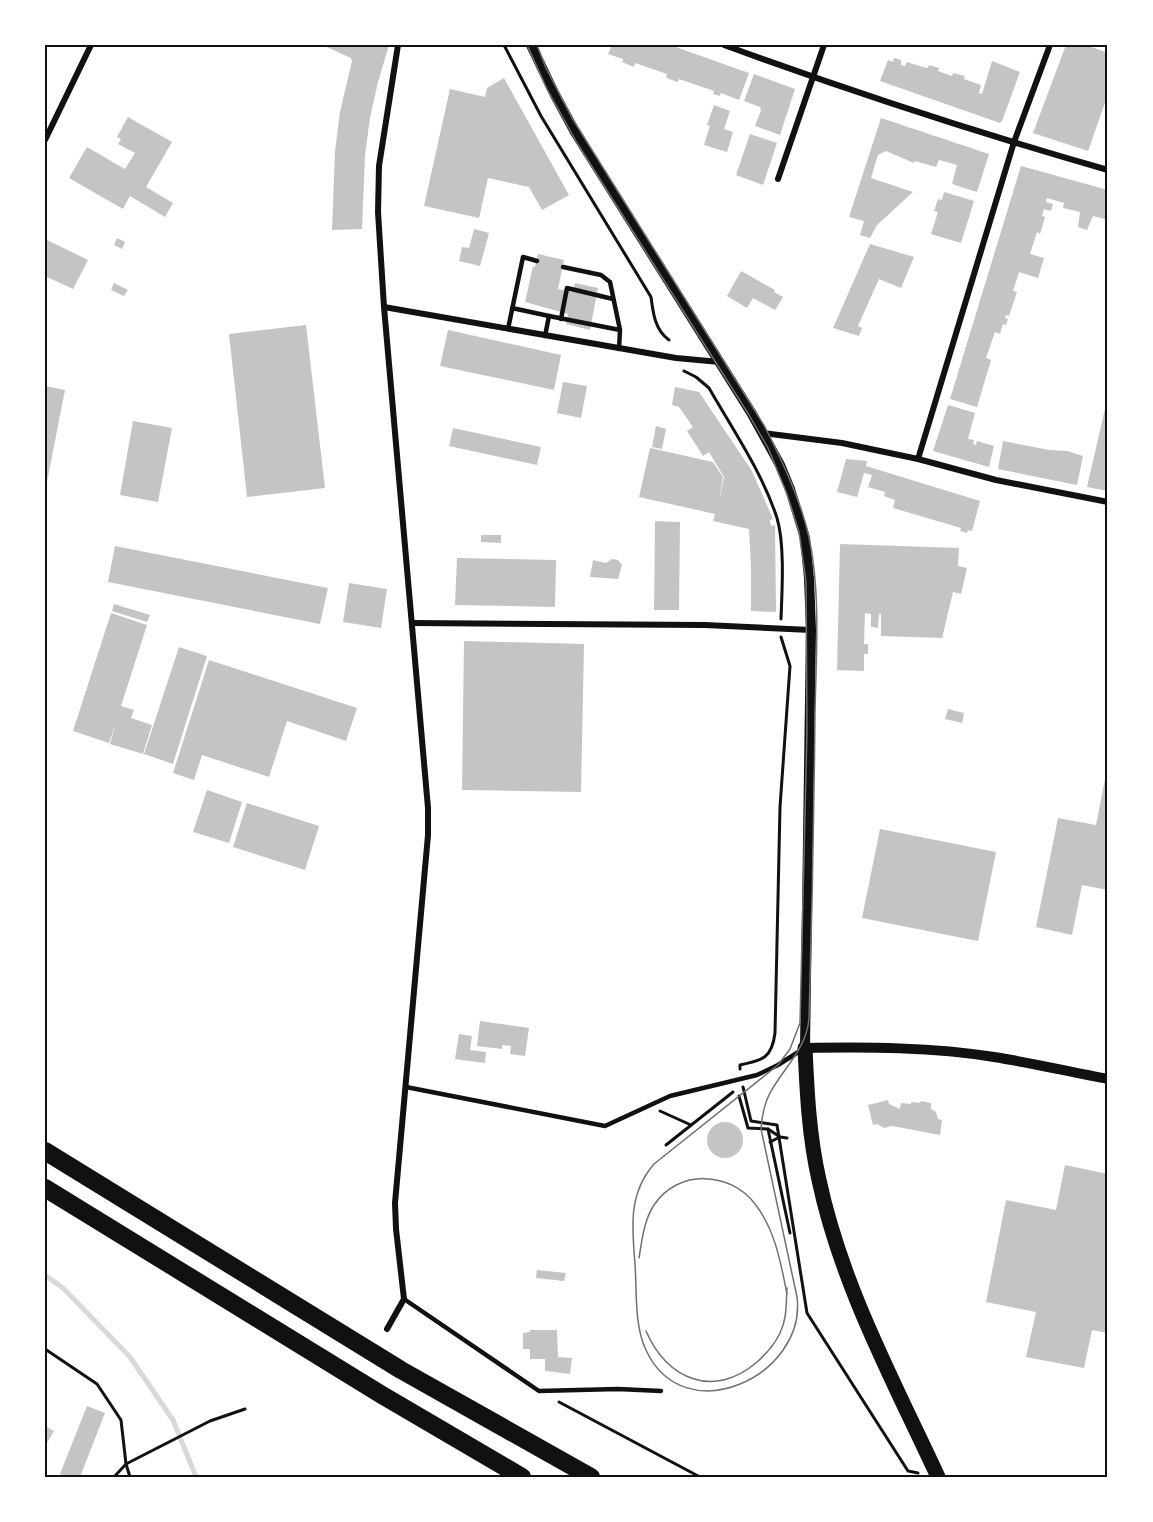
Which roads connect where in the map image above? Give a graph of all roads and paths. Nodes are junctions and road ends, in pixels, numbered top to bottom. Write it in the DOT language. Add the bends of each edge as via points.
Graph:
graph roads {
  1 [pos="91,45"];
  2 [pos="398,45"];
  3 [pos="504,45"];
  4 [pos="531,45"];
  5 [pos="724,45"];
  6 [pos="824,45"];
  7 [pos="1050,45"];
  8 [pos="812,77"];
  9 [pos="45,140"];
  10 [pos="1014,142"];
  11 [pos="1108,170"];
  12 [pos="778,179"];
  13 [pos="537,261"];
  14 [pos="563,267"];
  15 [pos="614,299"];
  16 [pos="384,307"];
  17 [pos="512,308"];
  18 [pos="549,316"];
  19 [pos="561,319"];
  20 [pos="508,329"];
  21 [pos="620,330"];
  22 [pos="545,336"];
  23 [pos="669,340"];
  24 [pos="619,348"];
  25 [pos="720,363"];
  26 [pos="679,369"];
  27 [pos="763,433"];
  28 [pos="918,459"];
  29 [pos="1108,502"];
  30 [pos="781,616"];
  31 [pos="412,623"];
  32 [pos="811,630"];
  33 [pos="780,637"];
  34 [pos="805,1048"];
  35 [pos="742,1078"];
  36 [pos="1108,1079"];
  37 [pos="406,1088"];
  38 [pos="738,1089"];
  39 [pos="739,1096"];
  40 [pos="652,1104"];
  41 [pos="692,1125"];
  42 [pos="768,1129"];
  43 [pos="780,1137"];
  44 [pos="787,1138"];
  45 [pos="770,1142"];
  46 [pos="666,1145"];
  47 [pos="45,1151"];
  48 [pos="45,1188"];
  49 [pos="790,1233"];
  50 [pos="404,1299"];
  51 [pos="387,1329"];
  52 [pos="45,1348"];
  53 [pos="539,1391"];
  54 [pos="661,1391"];
  55 [pos="245,1409"];
  56 [pos="126,1464"];
  57 [pos="922,1473"];
  58 [pos="114,1477"];
  59 [pos="130,1477"];
  60 [pos="522,1477"];
  61 [pos="591,1477"];
  62 [pos="700,1477"];
  63 [pos="938,1477"];
  1 -- 9 [label="street"];
  2 -- 16 [label="street" via="379,166"];
  3 -- 23 [label="path" via="541,116 651,297 658,330"];
  4 -- 25 [label="street" via="576,132"];
  5 -- 8 [label="street"];
  6 -- 8 [label="street"];
  7 -- 10 [label="street"];
  8 -- 10 [label="street"];
  8 -- 12 [label="street"];
  10 -- 11 [label="street"];
  10 -- 28 [label="street"];
  13 -- 17 [label="lane" via="523,257"];
  14 -- 15 [label="lane" via="601,275 610,282"];
  15 -- 19 [label="lane" via="567,288"];
  15 -- 21 [label="lane"];
  16 -- 20 [label="street"];
  16 -- 31 [label="street"];
  17 -- 18 [label="lane"];
  17 -- 20 [label="lane"];
  18 -- 19 [label="lane"];
  18 -- 22 [label="lane"];
  19 -- 21 [label="lane"];
  20 -- 22 [label="street"];
  21 -- 24 [label="lane"];
  22 -- 24 [label="street"];
  24 -- 25 [label="street"];
  25 -- 27 [label="street"];
  26 -- 30 [label="path" via="709,388 761,479 777,520"];
  27 -- 28 [label="street" via="842,443"];
  27 -- 32 [label="street" via="787,481 802,525 810,578"];
  28 -- 29 [label="street" via="996,480"];
  31 -- 32 [label="street"];
  31 -- 37 [label="street" via="428,826"];
  32 -- 34 [label="street"];
  33 -- 35 [label="path" via="790,666 780,807 775,1033 773,1047 766,1057 740,1065"];
  34 -- 35 [label="lane" via="778,1065"];
  34 -- 36 [label="street" via="947,1052"];
  34 -- 63 [label="main road" via="812,1147 835,1240 864,1317"];
  35 -- 40 [label="lane"];
  35 -- 43 [label="path" via="751,1121 777,1125"];
  37 -- 40 [label="lane" via="601,1126"];
  37 -- 50 [label="street" via="395,1203"];
  38 -- 41 [label="path"];
  39 -- 42 [label="path" via="748,1128"];
  40 -- 41 [label="path" via="655,1109"];
  41 -- 46 [label="path"];
  42 -- 43 [label="path"];
  42 -- 45 [label="path"];
  43 -- 44 [label="path"];
  43 -- 45 [label="path"];
  43 -- 57 [label="path" via="807,1313 908,1471"];
  45 -- 49 [label="path"];
  47 -- 61 [label="highway" via="401,1370"];
  48 -- 60 [label="highway"];
  50 -- 51 [label="street"];
  50 -- 53 [label="lane"];
  52 -- 56 [label="path" via="96,1384 121,1420"];
  53 -- 54 [label="lane"];
  53 -- 62 [label="path"];
  55 -- 56 [label="path" via="210,1421"];
  56 -- 58 [label="path"];
  56 -- 59 [label="path"];
}
